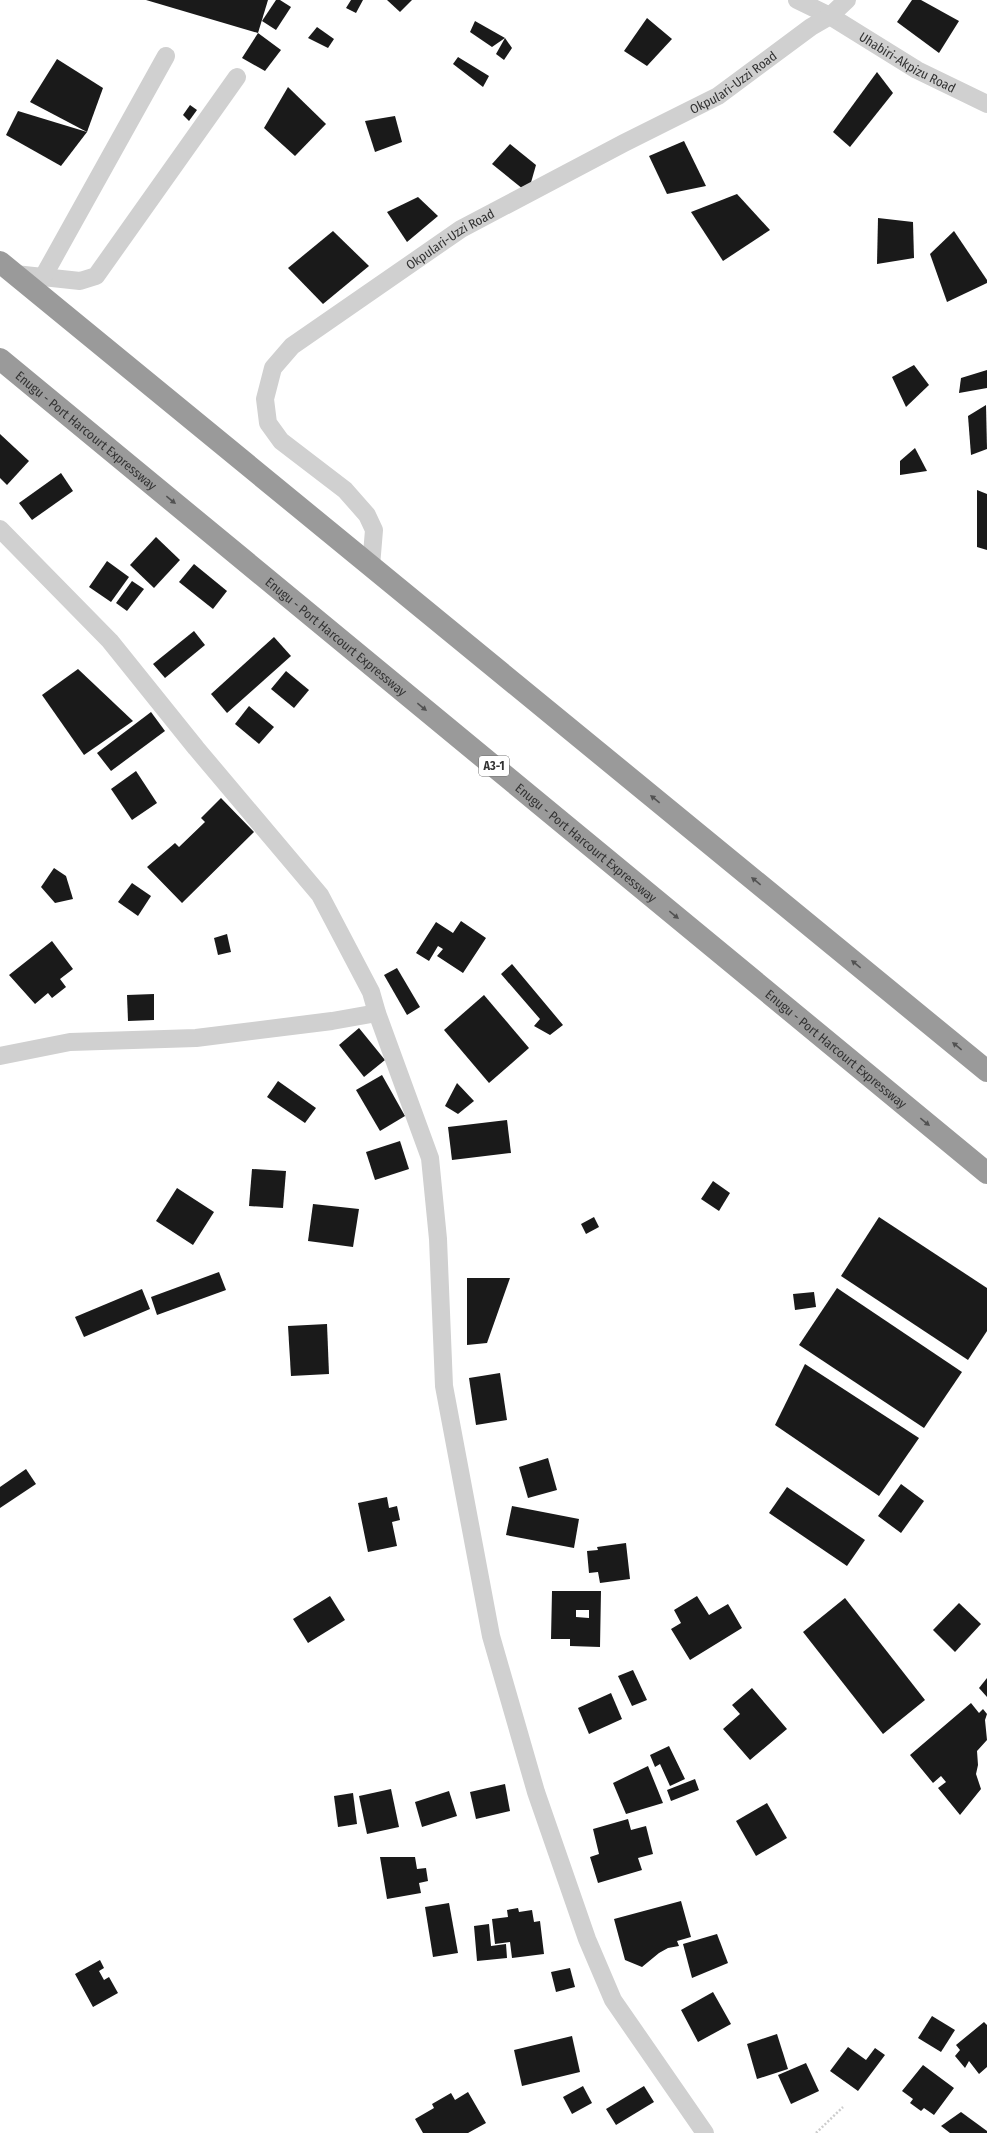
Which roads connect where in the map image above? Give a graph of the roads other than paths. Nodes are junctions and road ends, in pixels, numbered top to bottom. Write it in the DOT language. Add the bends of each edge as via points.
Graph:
graph roads {
  1 [pos="797,0"];
  2 [pos="847,0"];
  3 [pos="830,16"];
  4 [pos="166,56"];
  5 [pos="237,77"];
  6 [pos="987,104"];
  7 [pos="7,268"];
  8 [pos="43,277"];
  9 [pos="0,359"];
  10 [pos="0,528"];
  11 [pos="371,566"];
  12 [pos="377,1013"];
  13 [pos="0,1056"];
  14 [pos="987,1071"];
  15 [pos="987,1173"];
  16 [pos="705,2133"];
  1 -- 3 [label="street, Uhabiri-Akpizu Road"];
  2 -- 3 [label="street, Okpulari-Uzzi Road"];
  3 -- 6 [label="street, Uhabiri-Akpizu Road" via="917,70"];
  3 -- 11 [label="street, Okpulari-Uzzi Road" via="811,27 718,96 461,229 292,346 273,368 265,399 268,423 281,441 345,490 368,515 374,530"];
  4 -- 8 [label="street"];
  5 -- 8 [label="street" via="96,276 80,281"];
  7 -- 8 [label="street"];
  7 -- 11 [label="highway"];
  9 -- 15 [label="highway, Enugu - Port Harcourt Expressway / A3-1, one-way"];
  10 -- 12 [label="street" via="110,641 320,895 371,992"];
  14 -- 11 [label="highway, one-way"];
  12 -- 13 [label="street" via="196,1038 70,1042"];
  12 -- 16 [label="street" via="430,1158 438,1239 444,1386 491,1636 536,1792 587,1939 613,2000"];
}
